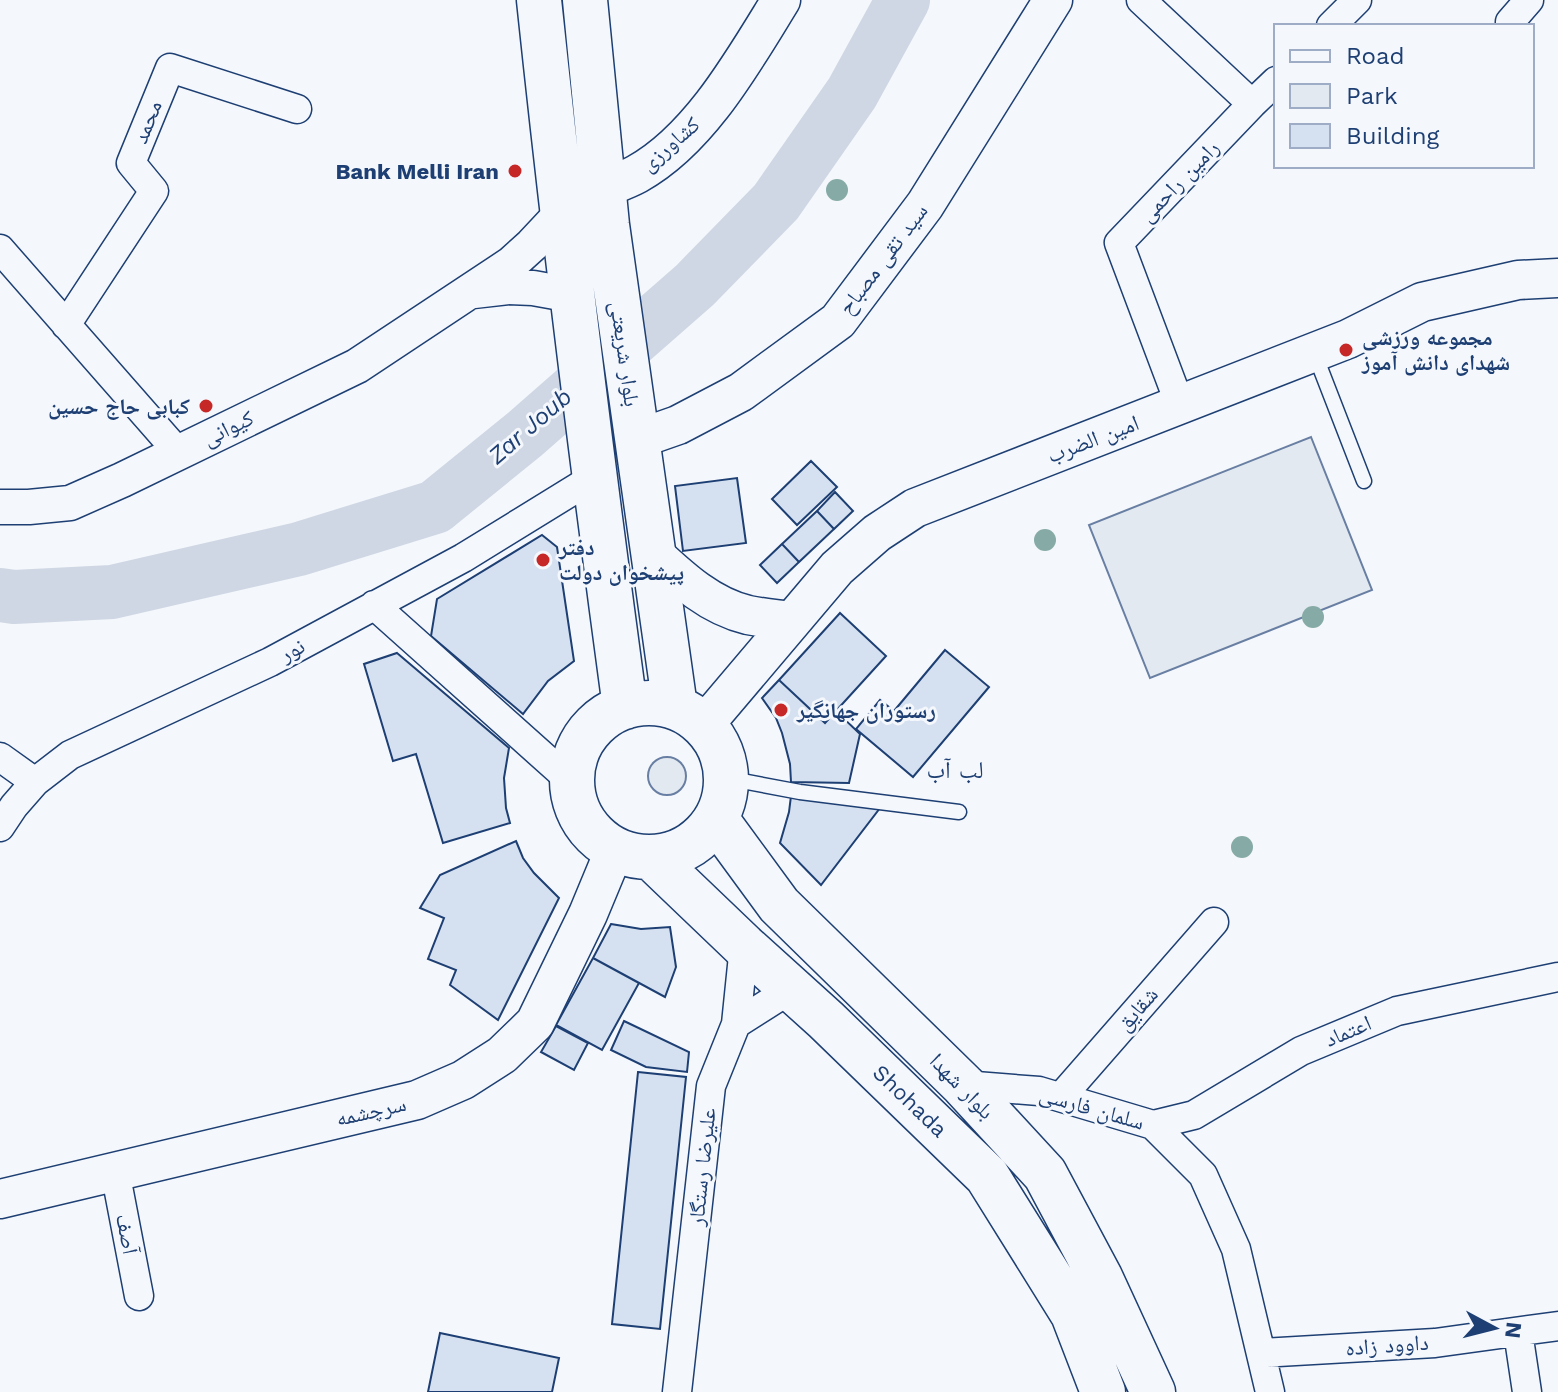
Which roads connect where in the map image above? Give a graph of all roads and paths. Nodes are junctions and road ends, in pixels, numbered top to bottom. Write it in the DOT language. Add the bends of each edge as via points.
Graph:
graph roads {
  1 [pos="539,0"];
  2 [pos="585,0"];
  3 [pos="756,0"];
  4 [pos="781,0"];
  5 [pos="1053,0"];
  6 [pos="1141,0"];
  7 [pos="1357,0"];
  8 [pos="1529,0"];
  9 [pos="1510,22"];
  10 [pos="1333,24"];
  11 [pos="1274,83"];
  12 [pos="1252,104"];
  13 [pos="297,109"];
  14 [pos="604,207"];
  15 [pos="562,213"];
  16 [pos="0,249"];
  17 [pos="1558,278"];
  18 [pos="470,292"];
  19 [pos="572,295"];
  20 [pos="66,325"];
  21 [pos="1314,352"];
  22 [pos="1180,405"];
  23 [pos="636,428"];
  24 [pos="178,452"];
  25 [pos="592,463"];
  26 [pos="1364,481"];
  27 [pos="0,507"];
  28 [pos="654,554"];
  29 [pos="374,605"];
  30 [pos="792,621"];
  31 [pos="625,707"];
  32 [pos="689,716"];
  33 [pos="0,757"];
  34 [pos="35,782"];
  35 [pos="572,782"];
  36 [pos="721,799"];
  37 [pos="959,812"];
  38 [pos="0,827"];
  39 [pos="634,854"];
  40 [pos="1214,922"];
  41 [pos="744,946"];
  42 [pos="1558,977"];
  43 [pos="791,989"];
  44 [pos="736,1024"];
  45 [pos="963,1085"];
  46 [pos="1061,1097"];
  47 [pos="1153,1125"];
  48 [pos="115,1171"];
  49 [pos="0,1199"];
  50 [pos="139,1296"];
  51 [pos="1558,1326"];
  52 [pos="1518,1332"];
  53 [pos="1262,1353"];
  54 [pos="677,1392"];
  55 [pos="1103,1392"];
  56 [pos="1153,1392"];
  57 [pos="1270,1392"];
  58 [pos="1527,1392"];
  1 -- 15 [label="main road"];
  2 -- 14 [label="main road, بلوار شریعتی"];
  3 -- 14 [label="main road, کشاورزی" via="704,78 622,158"];
  4 -- 14 [label="main road, کشاورزی" via="701,120"];
  5 -- 23 [label="main road, سید تقی مصباح" via="925,205 838,321 741,392 678,425"];
  6 -- 12 [label="street"];
  7 -- 10 [label="street"];
  8 -- 9 [label="street"];
  11 -- 12 [label="street"];
  12 -- 22 [label="street, رامین راحمی" via="1119,243"];
  13 -- 20 [label="street, محمد" via="170,68 131,163 154,191"];
  14 -- 15 [label="main road"];
  14 -- 23 [label="main road, بلوار شریعتی"];
  15 -- 18 [label="street, کیوانی" via="511,264"];
  15 -- 19 [label="main road"];
  16 -- 20 [label="street, کیوانی"];
  17 -- 21 [label="main road, امین الضرب" via="1518,280 1422,302"];
  18 -- 19 [label="street" via="508,287"];
  18 -- 24 [label="street, کیوانی" via="357,366"];
  19 -- 25 [label="main road"];
  20 -- 24 [label="street, کیوانی"];
  21 -- 22 [label="main road, امین الضرب"];
  21 -- 26 [label="lane"];
  22 -- 30 [label="main road, امین الضرب" via="915,508 837,568"];
  23 -- 28 [label="main road, بلوار شریعتی"];
  24 -- 27 [label="street" via="70,503"];
  25 -- 29 [label="street, نور" via="463,558"];
  25 -- 31 [label="main road"];
  28 -- 30 [label="main road" via="719,604"];
  28 -- 32 [label="main road, بلوار شریعتی"];
  29 -- 34 [label="street, نور" via="270,662 70,755"];
  29 -- 35 [label="street"];
  30 -- 32 [label="main road, امین الضرب"];
  31 -- 32 [label="main road" via="658,703"];
  31 -- 35 [label="main road" via="603,718 586,736 575,758"];
  32 -- 36 [label="main road" via="720,749"];
  33 -- 34 [label="street"];
  34 -- 38 [label="street, نور"];
  35 -- 39 [label="main road" via="587,827 605,844"];
  36 -- 37 [label="lane" via="800,792"];
  36 -- 39 [label="main road" via="699,839 677,852"];
  36 -- 45 [label="main road, بلوار شهدا" via="779,905"];
  39 -- 41 [label="main road, Shohada"];
  39 -- 48 [label="main road, سرچشمه" via="588,914 535,1023 502,1055 463,1080 417,1100"];
  40 -- 46 [label="street, شقایق"];
  41 -- 43 [label="main road, Shohada"];
  41 -- 44 [label="street, علیرضا رستگار"];
  42 -- 47 [label="street, اعتماد" via="1397,1011 1301,1051 1194,1115"];
  43 -- 44 [label="street"];
  43 -- 55 [label="main road, Shohada" via="987,1176 1073,1314"];
  44 -- 54 [label="street, علیرضا رستگار" via="711,1086"];
  45 -- 46 [label="street, سلمان فارسی"];
  45 -- 56 [label="main road, بلوار شهدا" via="1045,1174"];
  46 -- 47 [label="street, سلمان فارسی"];
  47 -- 53 [label="street, سلمان فارسی" via="1203,1175 1236,1249"];
  48 -- 49 [label="main road, سرچشمه"];
  48 -- 50 [label="street, آصف"];
  51 -- 52 [label="street, داوود زاده"];
  52 -- 53 [label="street, داوود زاده" via="1435,1343"];
  52 -- 58 [label="street"];
  53 -- 57 [label="street, سلمان فارسی"];
}
